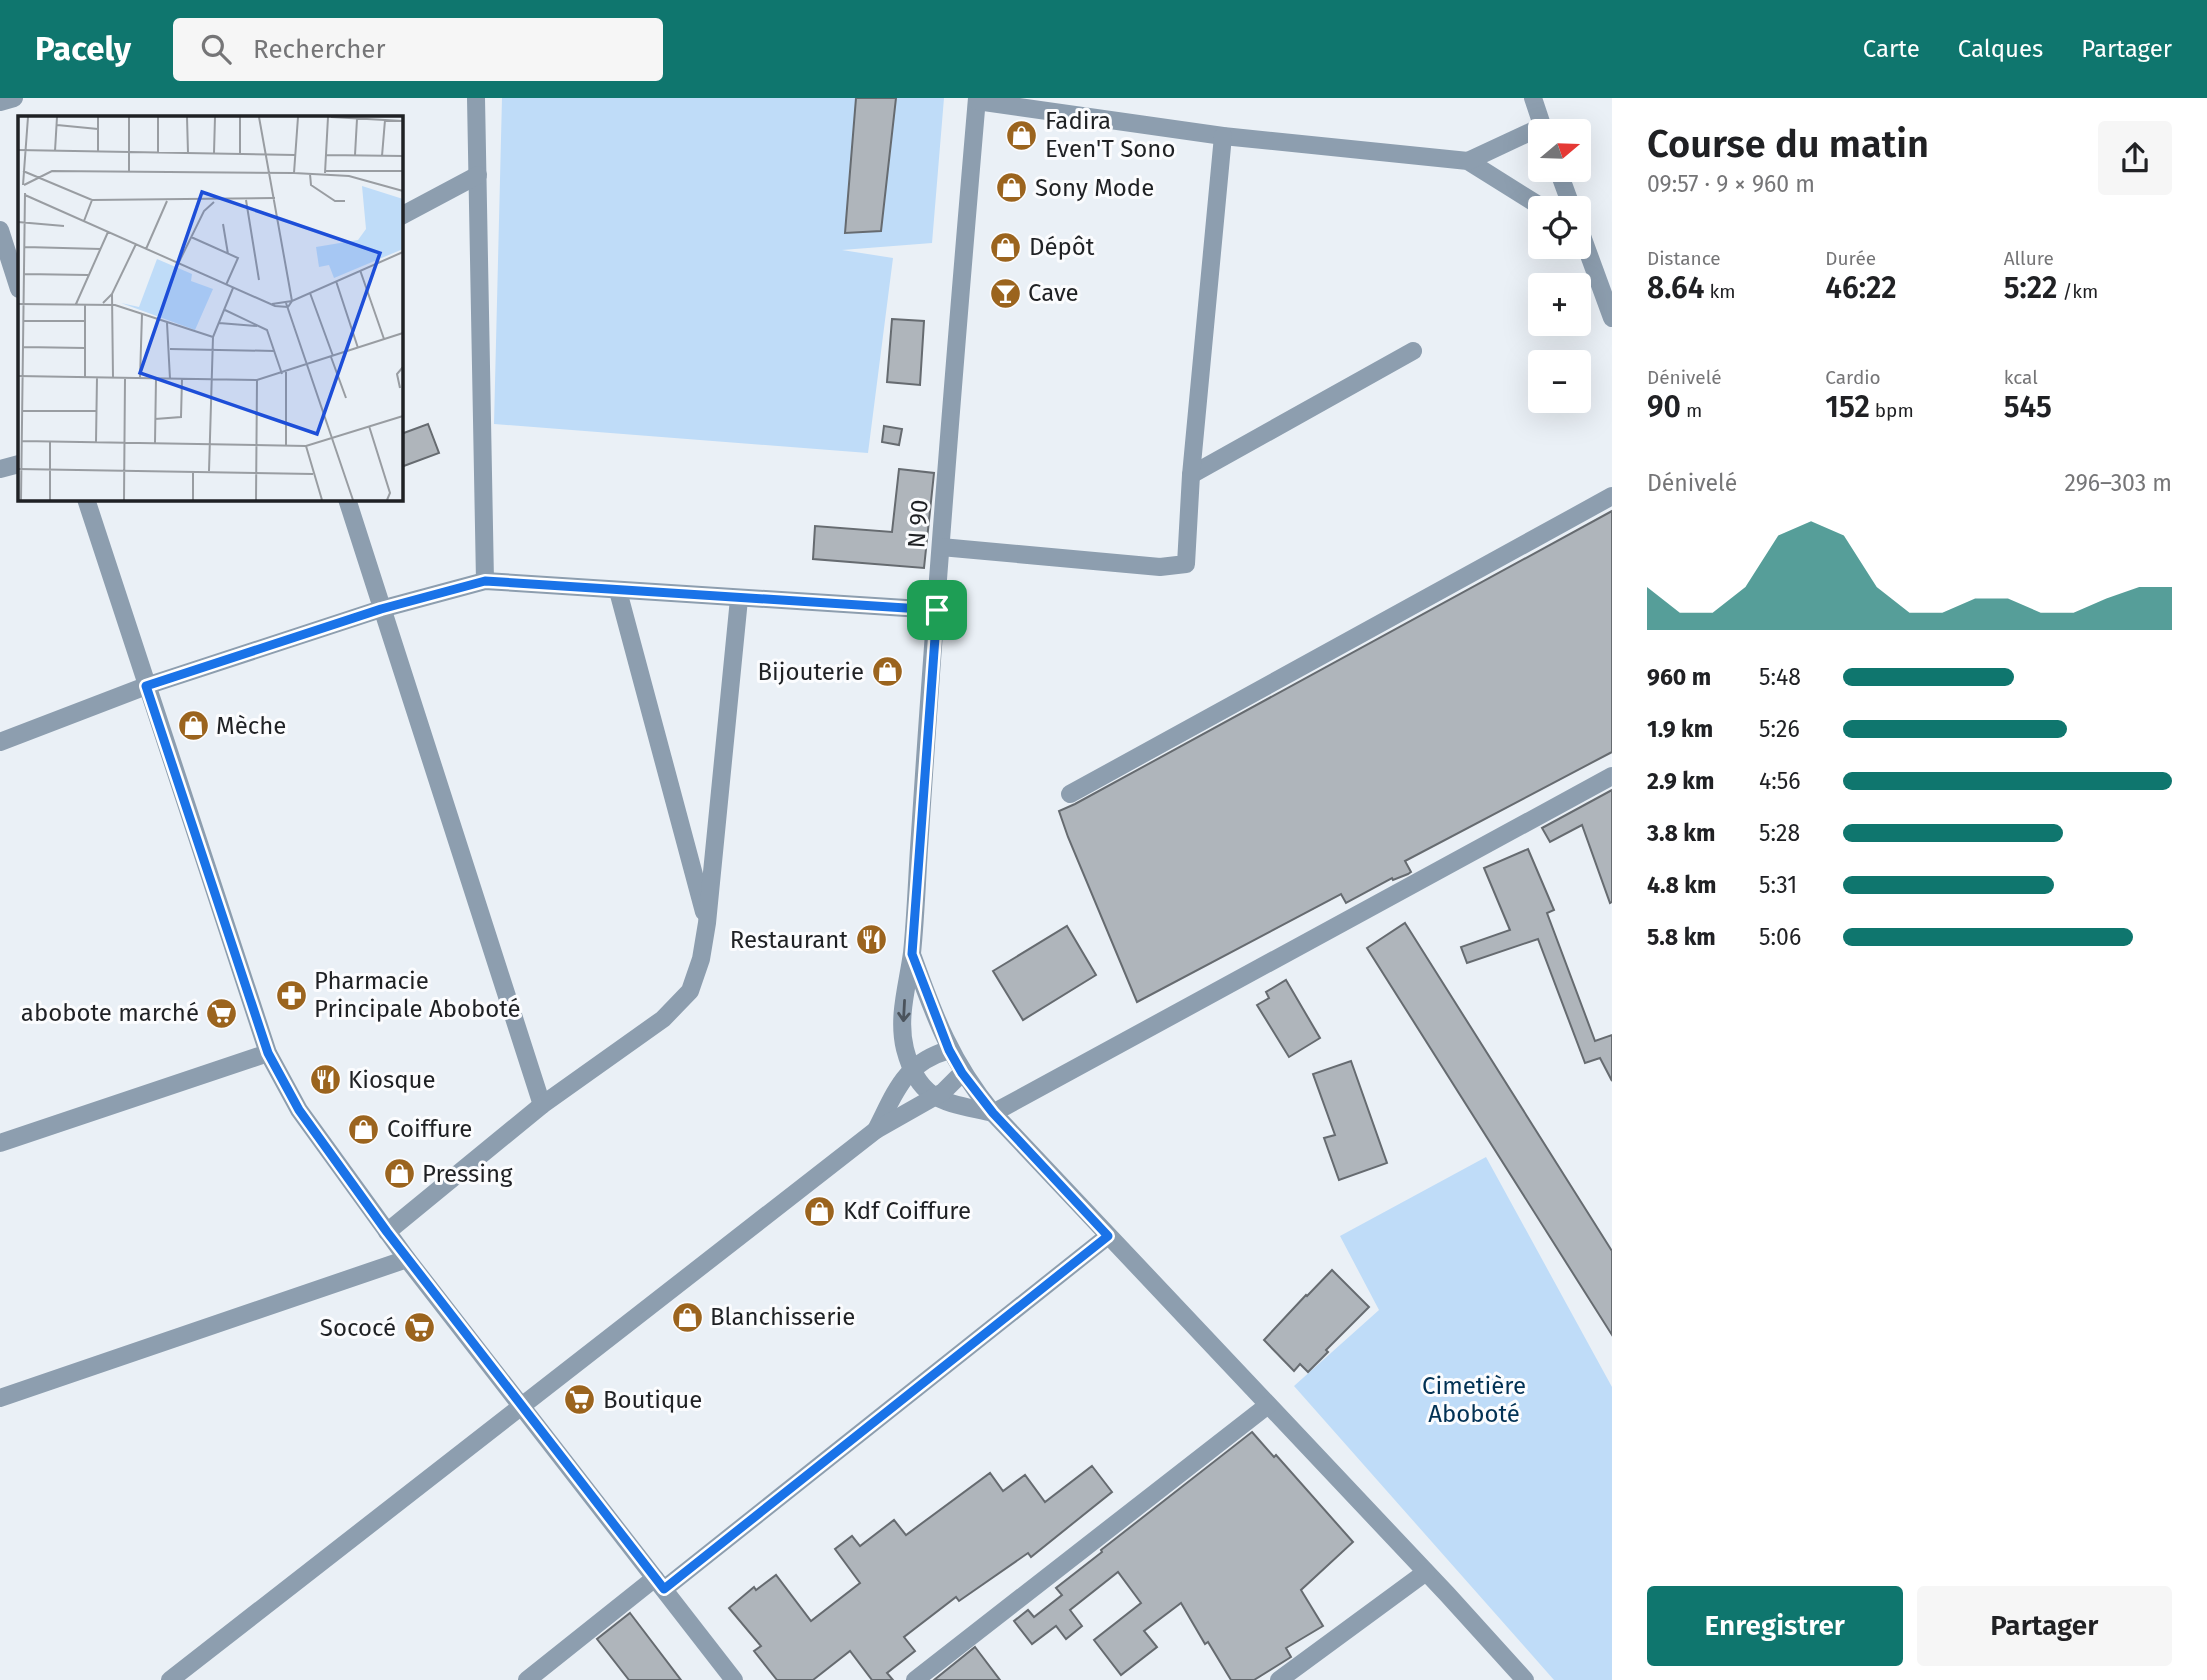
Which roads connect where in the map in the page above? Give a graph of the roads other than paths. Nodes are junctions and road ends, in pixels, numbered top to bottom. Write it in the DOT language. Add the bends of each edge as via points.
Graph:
graph roads {
  1 [pos="14,98"];
  2 [pos="476,98"];
  3 [pos="1533,98"];
  4 [pos="977,100"];
  5 [pos="0,102"];
  6 [pos="1540,119"];
  7 [pos="1223,136"];
  8 [pos="1528,136"];
  9 [pos="1468,161"];
  10 [pos="478,175"];
  11 [pos="1528,198"];
  12 [pos="402,215"];
  13 [pos="1,238"];
  14 [pos="1590,259"];
  15 [pos="18,286"];
  16 [pos="1612,318"];
  17 [pos="1413,351"];
  18 [pos="18,464"];
  19 [pos="0,469"];
  20 [pos="1191,474"];
  21 [pos="1612,496"];
  22 [pos="86,500"];
  23 [pos="346,500"];
  24 [pos="941,547"];
  25 [pos="485,581"];
  26 [pos="618,591"];
  27 [pos="738,599"];
  28 [pos="381,609"];
  29 [pos="937,610"];
  30 [pos="146,686"];
  31 [pos="0,743"];
  32 [pos="1612,776"];
  33 [pos="1070,794"];
  34 [pos="707,923"];
  35 [pos="912,954"];
  36 [pos="949,1050"];
  37 [pos="268,1053"];
  38 [pos="911,1068"];
  39 [pos="962,1073"];
  40 [pos="933,1097"];
  41 [pos="542,1105"];
  42 [pos="993,1113"];
  43 [pos="876,1130"];
  44 [pos="0,1143"];
  45 [pos="387,1232"];
  46 [pos="1108,1236"];
  47 [pos="407,1259"];
  48 [pos="0,1398"];
  49 [pos="522,1405"];
  50 [pos="1268,1405"];
  51 [pos="1426,1572"];
  52 [pos="660,1584"];
  53 [pos="170,1680"];
  54 [pos="527,1680"];
  55 [pos="734,1680"];
  56 [pos="915,1680"];
  57 [pos="1279,1680"];
  58 [pos="1525,1680"];
  1 -- 5 [label="street"];
  2 -- 10 [label="street"];
  3 -- 6 [label="street"];
  4 -- 7 [label="street"];
  4 -- 24 [label="street, N 90"];
  7 -- 9 [label="street"];
  7 -- 20 [label="street"];
  8 -- 9 [label="street"];
  9 -- 11 [label="street"];
  10 -- 12 [label="street"];
  10 -- 25 [label="street"];
  13 -- 15 [label="street"];
  14 -- 16 [label="street"];
  17 -- 20 [label="street"];
  18 -- 19 [label="street"];
  20 -- 24 [label="street" via="1186,564 1160,567"];
  21 -- 33 [label="street"];
  22 -- 30 [label="street"];
  23 -- 28 [label="street"];
  24 -- 29 [label="street, N 90"];
  25 -- 26 [label="street"];
  25 -- 28 [label="street"];
  26 -- 27 [label="street"];
  26 -- 34 [label="street"];
  27 -- 29 [label="street"];
  27 -- 34 [label="street"];
  28 -- 30 [label="street"];
  28 -- 41 [label="street"];
  29 -- 35 [label="street, N 90"];
  30 -- 31 [label="street"];
  30 -- 37 [label="street"];
  32 -- 42 [label="street"];
  34 -- 41 [label="street" via="690,990 663,1019"];
  35 -- 36 [label="street, N 90"];
  35 -- 38 [label="street, N 90, one-way" via="903,1021"];
  36 -- 38 [label="street"];
  36 -- 39 [label="street, N 90"];
  37 -- 44 [label="street"];
  37 -- 45 [label="street" via="299,1110"];
  38 -- 40 [label="street, N 90"];
  38 -- 43 [label="street"];
  39 -- 40 [label="street" via="952,1086"];
  39 -- 42 [label="street, N 90"];
  40 -- 42 [label="street"];
  40 -- 43 [label="street"];
  41 -- 45 [label="street"];
  42 -- 46 [label="street, N 90"];
  43 -- 49 [label="street"];
  45 -- 47 [label="street"];
  46 -- 50 [label="street, N 90"];
  46 -- 52 [label="street"];
  47 -- 48 [label="street"];
  47 -- 49 [label="street"];
  49 -- 52 [label="street"];
  49 -- 53 [label="street"];
  50 -- 51 [label="street, N 90"];
  50 -- 56 [label="street"];
  51 -- 57 [label="street"];
  51 -- 58 [label="street, N 90"];
  52 -- 54 [label="street"];
  52 -- 55 [label="street"];
}
